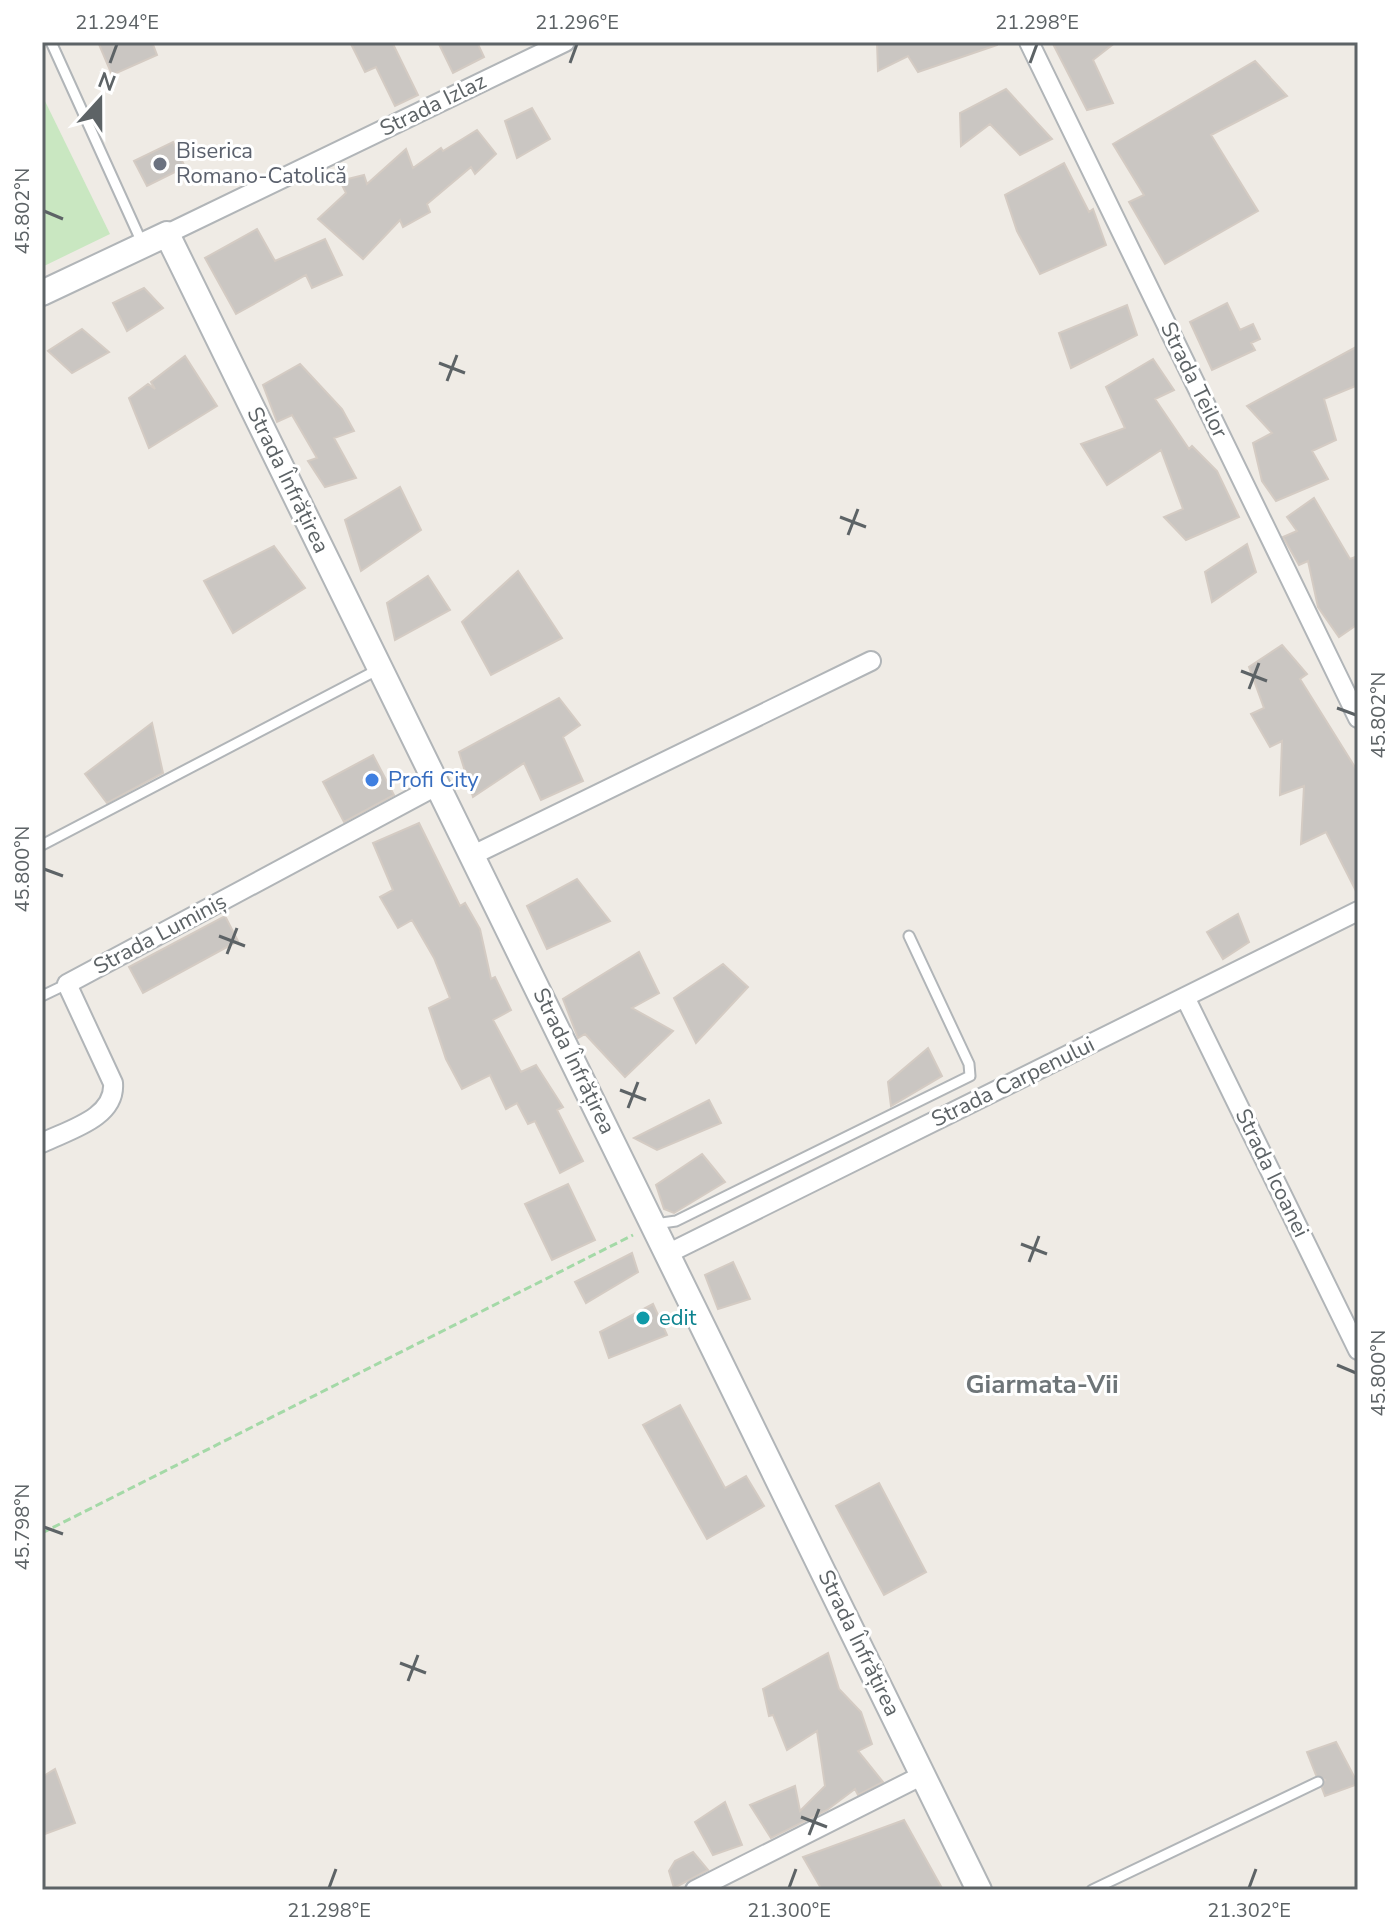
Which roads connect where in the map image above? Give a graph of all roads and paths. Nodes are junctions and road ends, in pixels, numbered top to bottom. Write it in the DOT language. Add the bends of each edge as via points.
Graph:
graph roads {
  1 [pos="51,42"];
  2 [pos="565,42"];
  3 [pos="1029,42"];
  4 [pos="167,234"];
  5 [pos="143,245"];
  6 [pos="42,293"];
  7 [pos="871,661"];
  8 [pos="380,668"];
  9 [pos="1358,718"];
  10 [pos="438,785"];
  11 [pos="42,845"];
  12 [pos="473,855"];
  13 [pos="1358,911"];
  14 [pos="909,936"];
  15 [pos="67,984"];
  16 [pos="42,996"];
  17 [pos="1185,997"];
  18 [pos="970,1076"];
  19 [pos="981,1098"];
  20 [pos="42,1143"];
  21 [pos="655,1224"];
  22 [pos="669,1253"];
  23 [pos="1358,1350"];
  24 [pos="42,1533"];
  25 [pos="923,1775"];
  26 [pos="1318,1782"];
  27 [pos="695,1890"];
  28 [pos="979,1890"];
  29 [pos="1092,1890"];
  1 -- 5 [label="lane"];
  2 -- 4 [label="street, Strada Izlaz"];
  3 -- 9 [label="street, Strada Teilor"];
  4 -- 5 [label="street, Strada Izlaz"];
  4 -- 8 [label="street, Strada Înfrățirea"];
  5 -- 6 [label="street, Strada Izlaz"];
  7 -- 12 [label="street"];
  8 -- 10 [label="street, Strada Înfrățirea"];
  8 -- 11 [label="lane"];
  10 -- 12 [label="street, Strada Înfrățirea"];
  10 -- 15 [label="street, Strada Luminiș"];
  12 -- 21 [label="street, Strada Înfrățirea"];
  13 -- 17 [label="street, Strada Carpenului"];
  14 -- 18 [label="lane"];
  15 -- 16 [label="lane"];
  15 -- 20 [label="street, Strada Luminiș" via="114,1095 102,1113"];
  17 -- 19 [label="street, Strada Carpenului"];
  17 -- 23 [label="street, Strada Icoanei"];
  18 -- 19 [label="lane"];
  18 -- 21 [label="lane" via="676,1221"];
  19 -- 22 [label="street, Strada Carpenului"];
  21 -- 22 [label="street, Strada Înfrățirea"];
  21 -- 24 [label="path"];
  22 -- 25 [label="street, Strada Înfrățirea"];
  25 -- 27 [label="street"];
  25 -- 28 [label="street, Strada Înfrățirea"];
  26 -- 29 [label="lane"];
}
